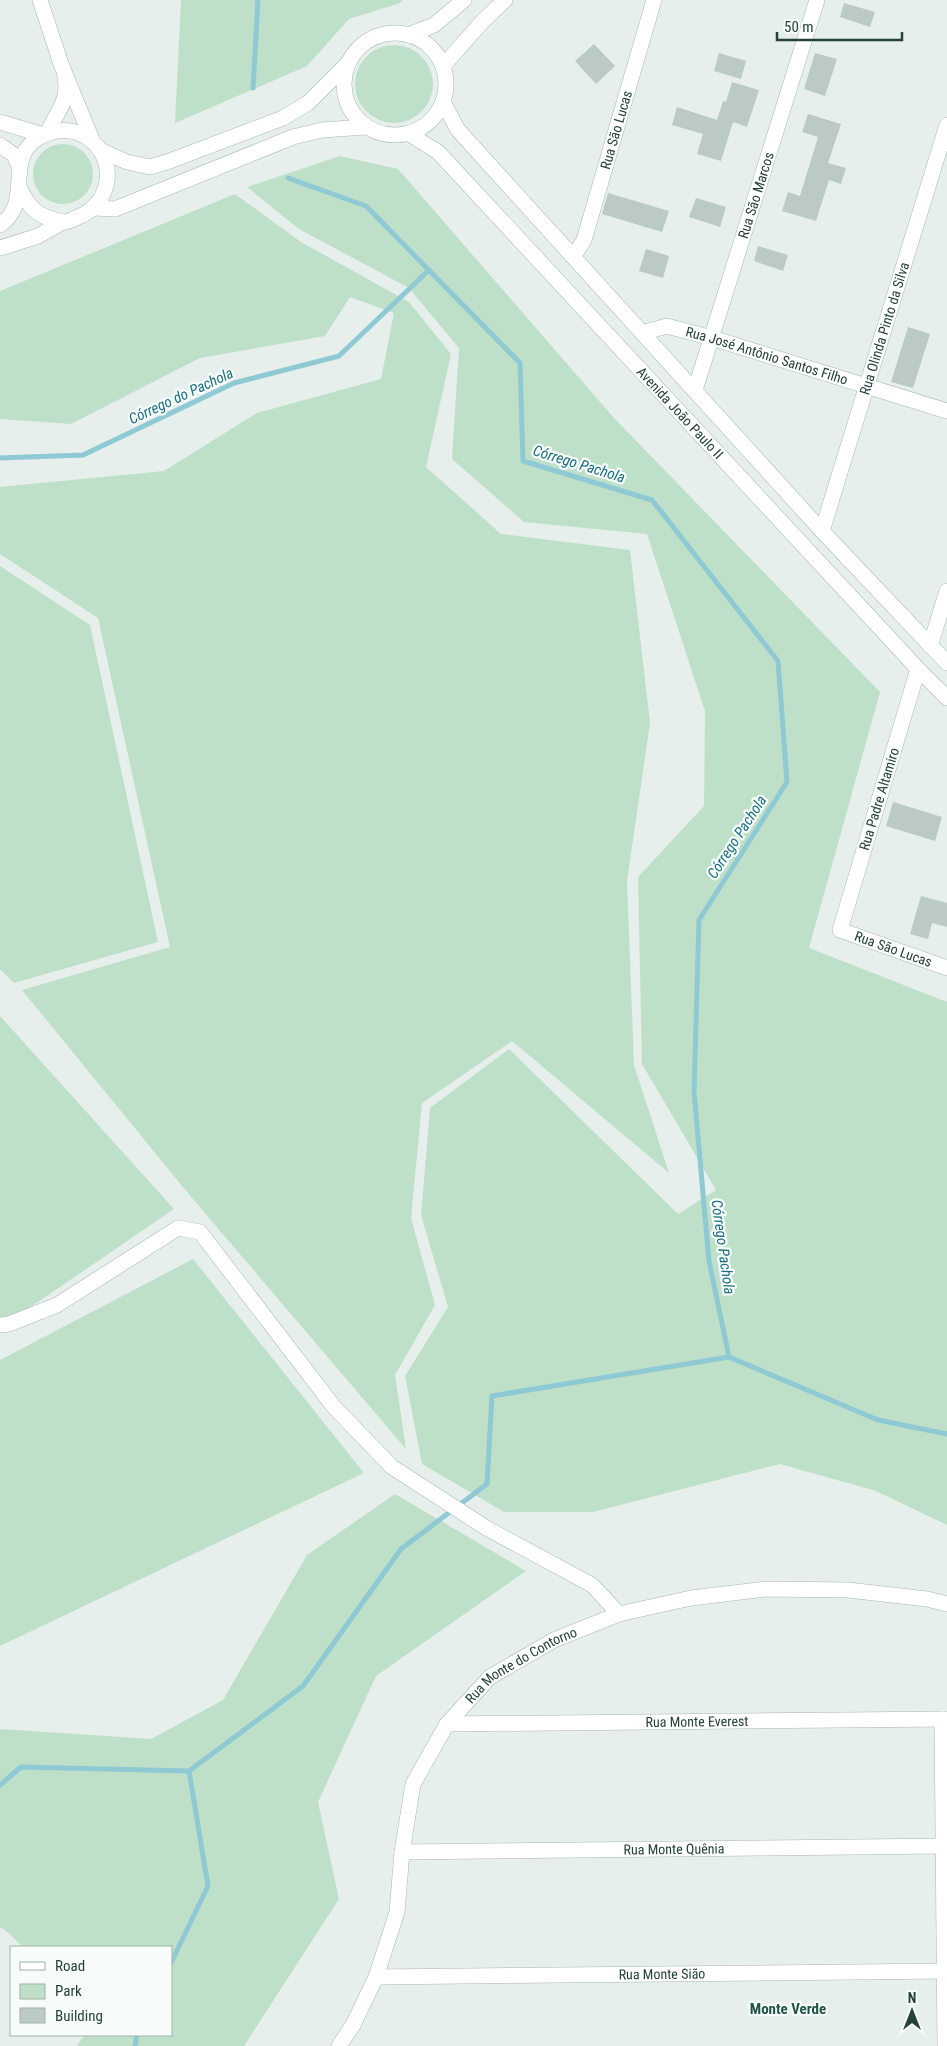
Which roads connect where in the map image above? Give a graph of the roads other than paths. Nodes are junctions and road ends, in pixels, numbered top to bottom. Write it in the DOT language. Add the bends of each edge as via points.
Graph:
graph roads {
  1 [pos="40,0"];
  2 [pos="464,0"];
  3 [pos="505,0"];
  4 [pos="654,0"];
  5 [pos="817,0"];
  6 [pos="408,35"];
  7 [pos="348,62"];
  8 [pos="62,64"];
  9 [pos="443,66"];
  10 [pos="443,102"];
  11 [pos="0,122"];
  12 [pos="947,125"];
  13 [pos="366,127"];
  14 [pos="45,134"];
  15 [pos="409,134"];
  16 [pos="0,145"];
  17 [pos="97,146"];
  18 [pos="19,166"];
  19 [pos="19,186"];
  20 [pos="94,208"];
  21 [pos="63,222"];
  22 [pos="0,225"];
  23 [pos="0,248"];
  24 [pos="574,257"];
  25 [pos="642,333"];
  26 [pos="712,338"];
  27 [pos="623,352"];
  28 [pos="866,385"];
  29 [pos="696,390"];
  30 [pos="947,411"];
  31 [pos="822,531"];
  32 [pos="947,591"];
  33 [pos="930,646"];
  34 [pos="947,663"];
  35 [pos="918,669"];
  36 [pos="947,698"];
  37 [pos="840,930"];
  38 [pos="947,968"];
  39 [pos="0,1325"];
  40 [pos="947,1604"];
  41 [pos="619,1614"];
  42 [pos="944,1719"];
  43 [pos="447,1724"];
  44 [pos="945,1846"];
  45 [pos="402,1852"];
  46 [pos="946,1971"];
  47 [pos="376,1976"];
  48 [pos="339,2046"];
  49 [pos="944,2046"];
  1 -- 8 [label="street"];
  2 -- 6 [label="street" via="434,25"];
  3 -- 9 [label="street"];
  4 -- 24 [label="street, Rua São Lucas" via="584,240"];
  5 -- 26 [label="street, Rua São Marcos"];
  6 -- 7 [label="street" via="372,38 362,44"];
  6 -- 9 [label="street" via="429,46"];
  7 -- 13 [label="street" via="344,74 344,96 353,114"];
  7 -- 17 [label="street" via="308,103 283,118 167,162 150,167 127,162"];
  8 -- 14 [label="street" via="65,101"];
  8 -- 17 [label="street"];
  9 -- 10 [label="street" via="446,90"];
  10 -- 15 [label="street" via="430,122"];
  10 -- 24 [label="street, Avenida João Paulo II" via="458,130"];
  11 -- 14 [label="street"];
  12 -- 28 [label="street, Rua Olinda Pinto da Silva"];
  13 -- 15 [label="street" via="384,135"];
  13 -- 20 [label="street" via="322,130 293,137 114,209"];
  14 -- 17 [label="street" via="64,130 75,132"];
  14 -- 18 [label="street" via="28,148"];
  15 -- 27 [label="street, Avenida João Paulo II" via="438,152"];
  16 -- 18 [label="street" via="14,154"];
  17 -- 20 [label="street" via="105,160 108,180 101,200"];
  18 -- 19 [label="street"];
  19 -- 21 [label="street" via="32,208"];
  19 -- 22 [label="street" via="16,208"];
  20 -- 21 [label="street" via="87,214"];
  21 -- 23 [label="street" via="38,236"];
  24 -- 25 [label="street, Avenida João Paulo II"];
  25 -- 26 [label="street, Rua José Antônio Santos Filho" via="667,326"];
  25 -- 27 [label="street"];
  25 -- 29 [label="street, Avenida João Paulo II"];
  26 -- 28 [label="street, Rua José Antônio Santos Filho"];
  26 -- 29 [label="street, Rua São Marcos"];
  27 -- 35 [label="street, Avenida João Paulo II"];
  28 -- 30 [label="street, Rua José Antônio Santos Filho"];
  28 -- 31 [label="street, Rua Olinda Pinto da Silva"];
  29 -- 31 [label="street, Avenida João Paulo II"];
  31 -- 33 [label="street, Avenida João Paulo II"];
  32 -- 33 [label="street"];
  33 -- 34 [label="street, Avenida João Paulo II"];
  33 -- 35 [label="street, Rua Padre Altamiro"];
  35 -- 36 [label="street, Avenida João Paulo II"];
  35 -- 37 [label="street, Rua Padre Altamiro"];
  37 -- 38 [label="street, Rua São Lucas"];
  39 -- 41 [label="street" via="57,1305 178,1228 200,1232 334,1407 392,1467 488,1529 592,1585"];
  40 -- 41 [label="street, Rua Monte do Contorno" via="848,1590 766,1590 690,1598"];
  41 -- 43 [label="street, Rua Monte do Contorno" via="554,1640 490,1676"];
  42 -- 43 [label="street, Rua Monte Everest"];
  42 -- 44 [label="street"];
  43 -- 45 [label="street, Rua Monte do Contorno" via="413,1784"];
  44 -- 45 [label="street, Rua Monte Quênia"];
  44 -- 46 [label="street"];
  45 -- 47 [label="street, Rua Monte do Contorno" via="397,1912"];
  46 -- 47 [label="street, Rua Monte Sião"];
  46 -- 49 [label="street"];
  47 -- 48 [label="street, Rua Monte do Contorno" via="353,2026"];
}
